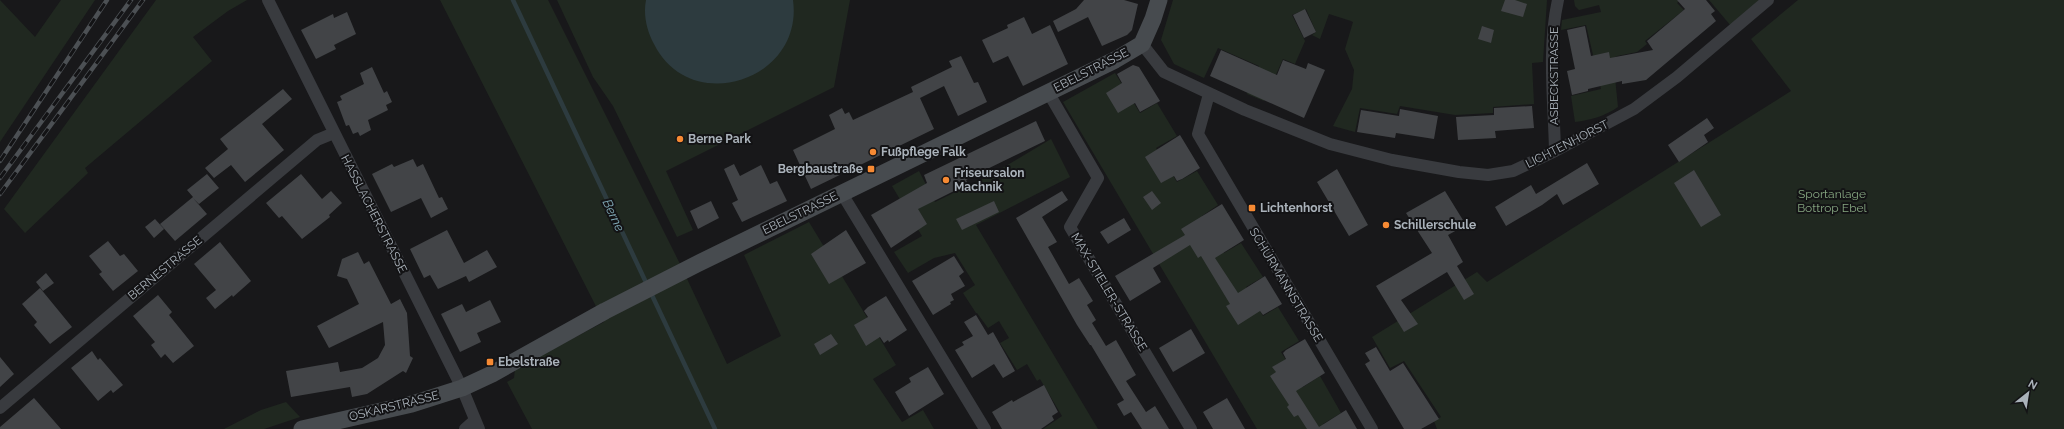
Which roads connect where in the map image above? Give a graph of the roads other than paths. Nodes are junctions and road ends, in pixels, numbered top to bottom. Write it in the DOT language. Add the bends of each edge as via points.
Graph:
graph roads {
  1 [pos="268,0"];
  2 [pos="1159,0"];
  3 [pos="1558,0"];
  4 [pos="1768,0"];
  5 [pos="1142,44"];
  6 [pos="1048,92"];
  7 [pos="1209,94"];
  8 [pos="334,133"];
  9 [pos="1555,151"];
  10 [pos="841,192"];
  11 [pos="462,388"];
  12 [pos="0,408"];
  13 [pos="473,426"];
  14 [pos="302,429"];
  15 [pos="985,429"];
  16 [pos="1191,429"];
  17 [pos="1372,429"];
  1 -- 8 [label="street, HASSLACHERSTRASSE"];
  2 -- 5 [label="street"];
  3 -- 9 [label="street, ASBECKSTRASSE" via="1553,45"];
  4 -- 9 [label="street, LICHTENHORST" via="1647,100"];
  5 -- 6 [label="street, EBELSTRASSE"];
  5 -- 7 [label="street, LICHTENHORST" via="1164,72"];
  6 -- 10 [label="street, EBELSTRASSE"];
  6 -- 16 [label="street, MAX-STIELER-STRASSE" via="1098,178 1070,227"];
  7 -- 9 [label="street, LICHTENHORST" via="1330,144 1392,160 1458,172 1488,175 1513,171"];
  7 -- 17 [label="street, SCHÜRMANNSTRASSE" via="1198,134"];
  8 -- 11 [label="street, HASSLACHERSTRASSE"];
  8 -- 12 [label="street, BERNESTRASSE" via="317,140"];
  10 -- 11 [label="street, EBELSTRASSE" via="614,306"];
  10 -- 15 [label="street"];
  11 -- 13 [label="street, HASSLACHERSTRASSE"];
  11 -- 14 [label="street, OSKARSTRASSE" via="412,404"];
}
